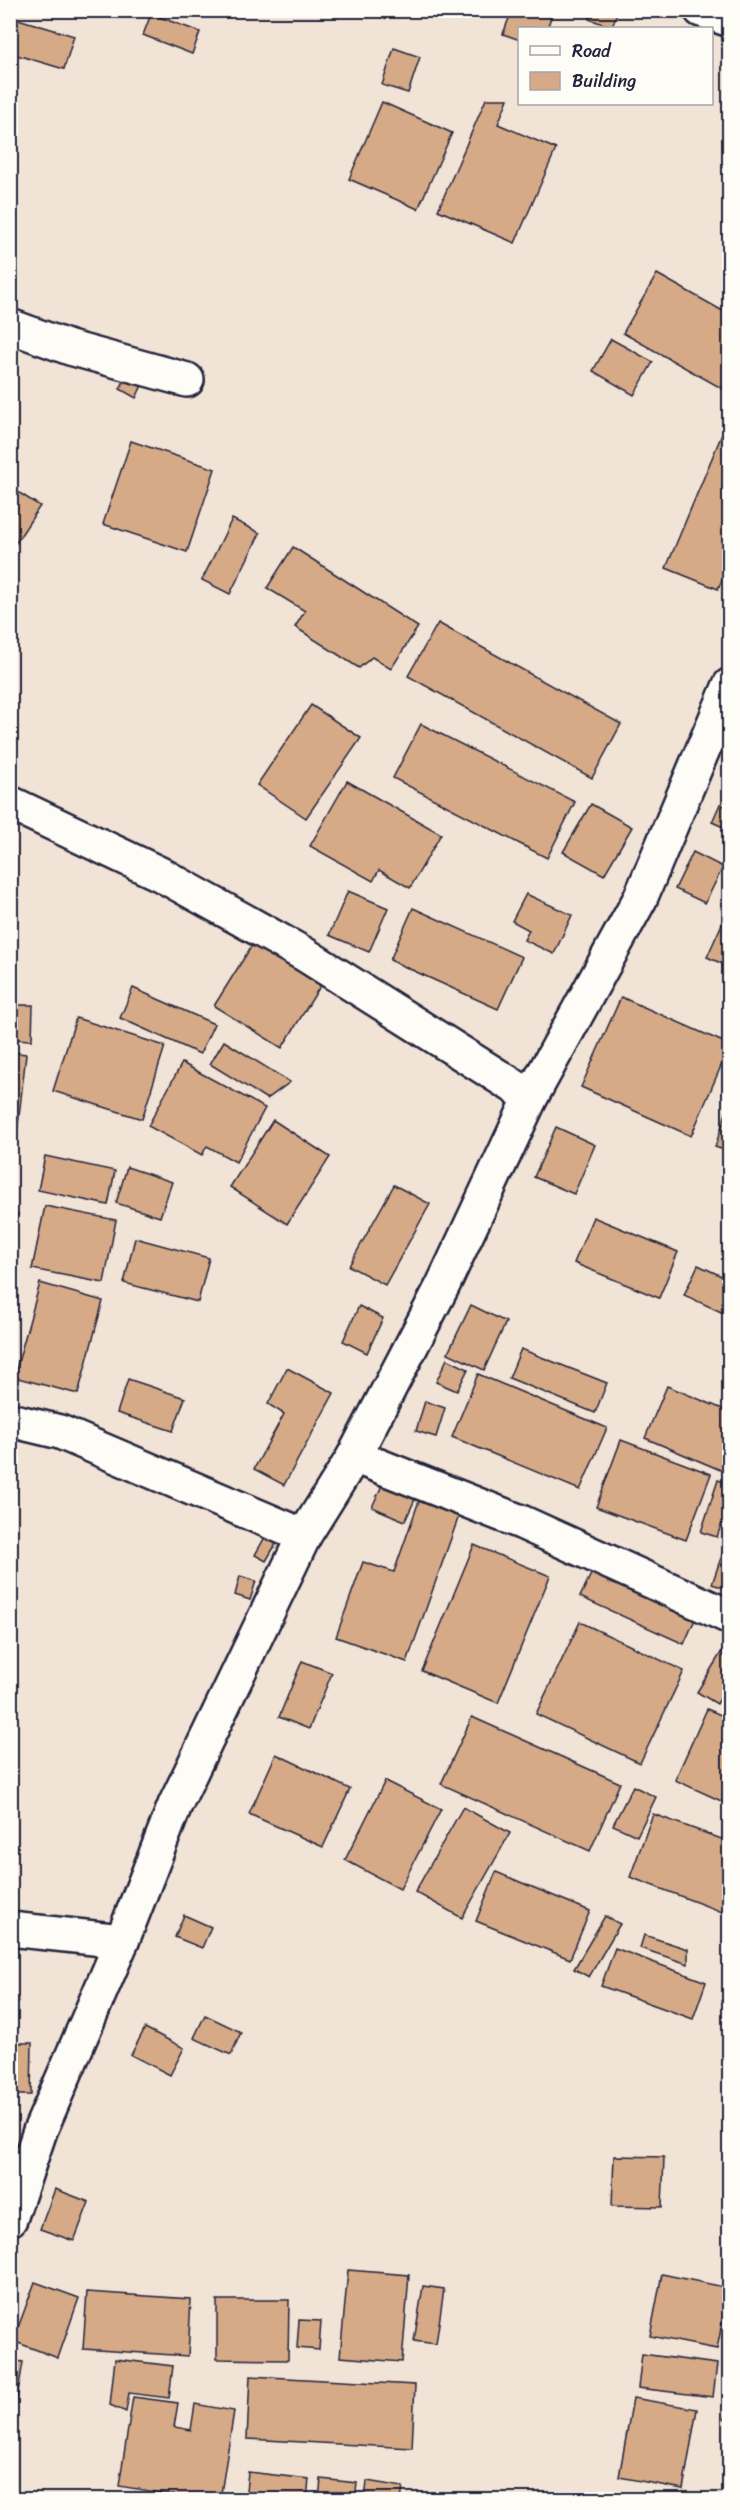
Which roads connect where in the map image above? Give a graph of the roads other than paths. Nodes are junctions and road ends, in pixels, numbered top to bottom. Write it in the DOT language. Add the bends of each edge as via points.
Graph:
graph roads {
  1 [pos="701,10"];
  2 [pos="729,20"];
  3 [pos="10,327"];
  4 [pos="187,380"];
  5 [pos="729,685"];
  6 [pos="10,803"];
  7 [pos="531,1097"];
  8 [pos="10,1420"];
  9 [pos="354,1456"];
  10 [pos="304,1536"];
  11 [pos="729,1617"];
  12 [pos="10,1929"];
  13 [pos="122,1941"];
  14 [pos="10,2219"];
  1 -- 2 [label="street"];
  3 -- 4 [label="street"];
  5 -- 7 [label="street" via="640,899"];
  6 -- 7 [label="street" via="160,874 304,954"];
  7 -- 9 [label="street" via="443,1285"];
  8 -- 10 [label="street" via="60,1432"];
  9 -- 10 [label="street"];
  9 -- 11 [label="street" via="521,1522"];
  10 -- 13 [label="street" via="176,1805"];
  12 -- 13 [label="street"];
  13 -- 14 [label="street" via="40,2132"];
}
